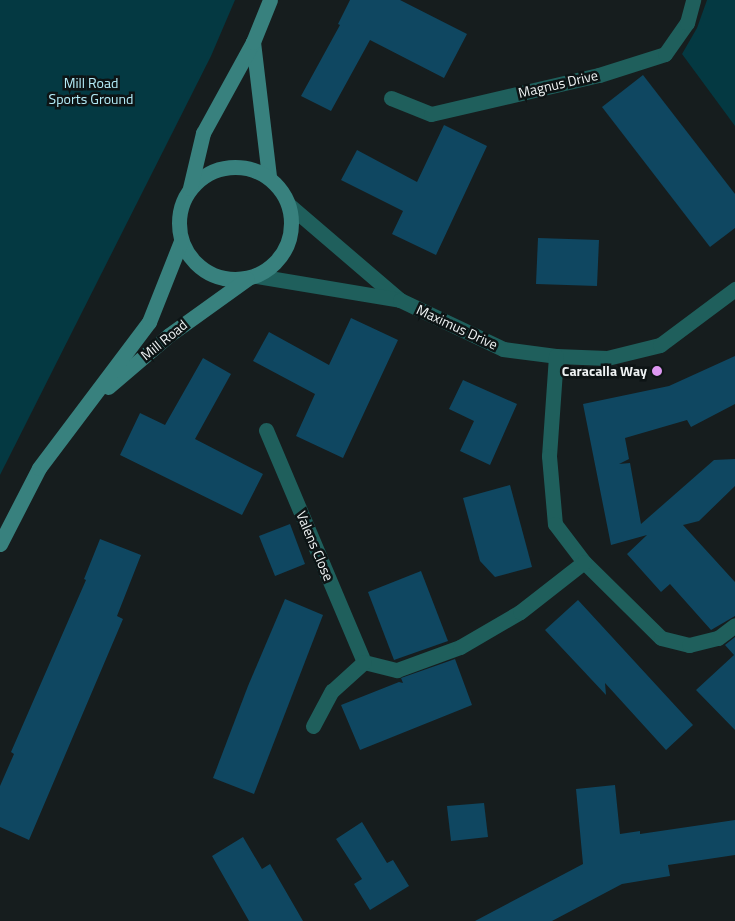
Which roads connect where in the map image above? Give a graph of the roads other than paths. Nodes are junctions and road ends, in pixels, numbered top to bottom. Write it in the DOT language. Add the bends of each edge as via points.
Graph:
graph roads {
  1 [pos="270,0"];
  2 [pos="693,0"];
  3 [pos="253,42"];
  4 [pos="391,98"];
  5 [pos="269,177"];
  6 [pos="190,188"];
  7 [pos="289,205"];
  8 [pos="181,241"];
  9 [pos="252,277"];
  10 [pos="735,289"];
  11 [pos="400,300"];
  12 [pos="556,356"];
  13 [pos="85,407"];
  14 [pos="266,430"];
  15 [pos="0,544"];
  16 [pos="584,562"];
  17 [pos="735,625"];
  18 [pos="364,662"];
  19 [pos="313,726"];
  1 -- 3 [label="street"];
  2 -- 4 [label="street, Magnus Drive" via="687,23 665,54 599,75 431,114"];
  3 -- 5 [label="street"];
  3 -- 6 [label="street" via="203,133"];
  5 -- 6 [label="street" via="251,169 232,166 205,175"];
  5 -- 7 [label="street" via="283,191"];
  6 -- 8 [label="street" via="179,213"];
  7 -- 9 [label="street" via="292,224 288,244 278,261"];
  7 -- 11 [label="street, Maximus Drive"];
  8 -- 9 [label="street" via="187,253 208,274 227,280"];
  8 -- 13 [label="street, Mill Road" via="149,322"];
  9 -- 11 [label="street, Maximus Drive"];
  9 -- 13 [label="street, Mill Road" via="169,335"];
  10 -- 12 [label="street, Maximus Drive" via="660,344 606,358"];
  11 -- 12 [label="street, Maximus Drive" via="503,348"];
  12 -- 16 [label="street" via="548,456 555,524"];
  13 -- 15 [label="street, Mill Road" via="39,468"];
  14 -- 18 [label="street, Valens Close"];
  16 -- 17 [label="street" via="661,638 689,645 718,638"];
  16 -- 18 [label="street" via="520,612 460,647 398,670"];
  18 -- 19 [label="street" via="332,691"];
}
